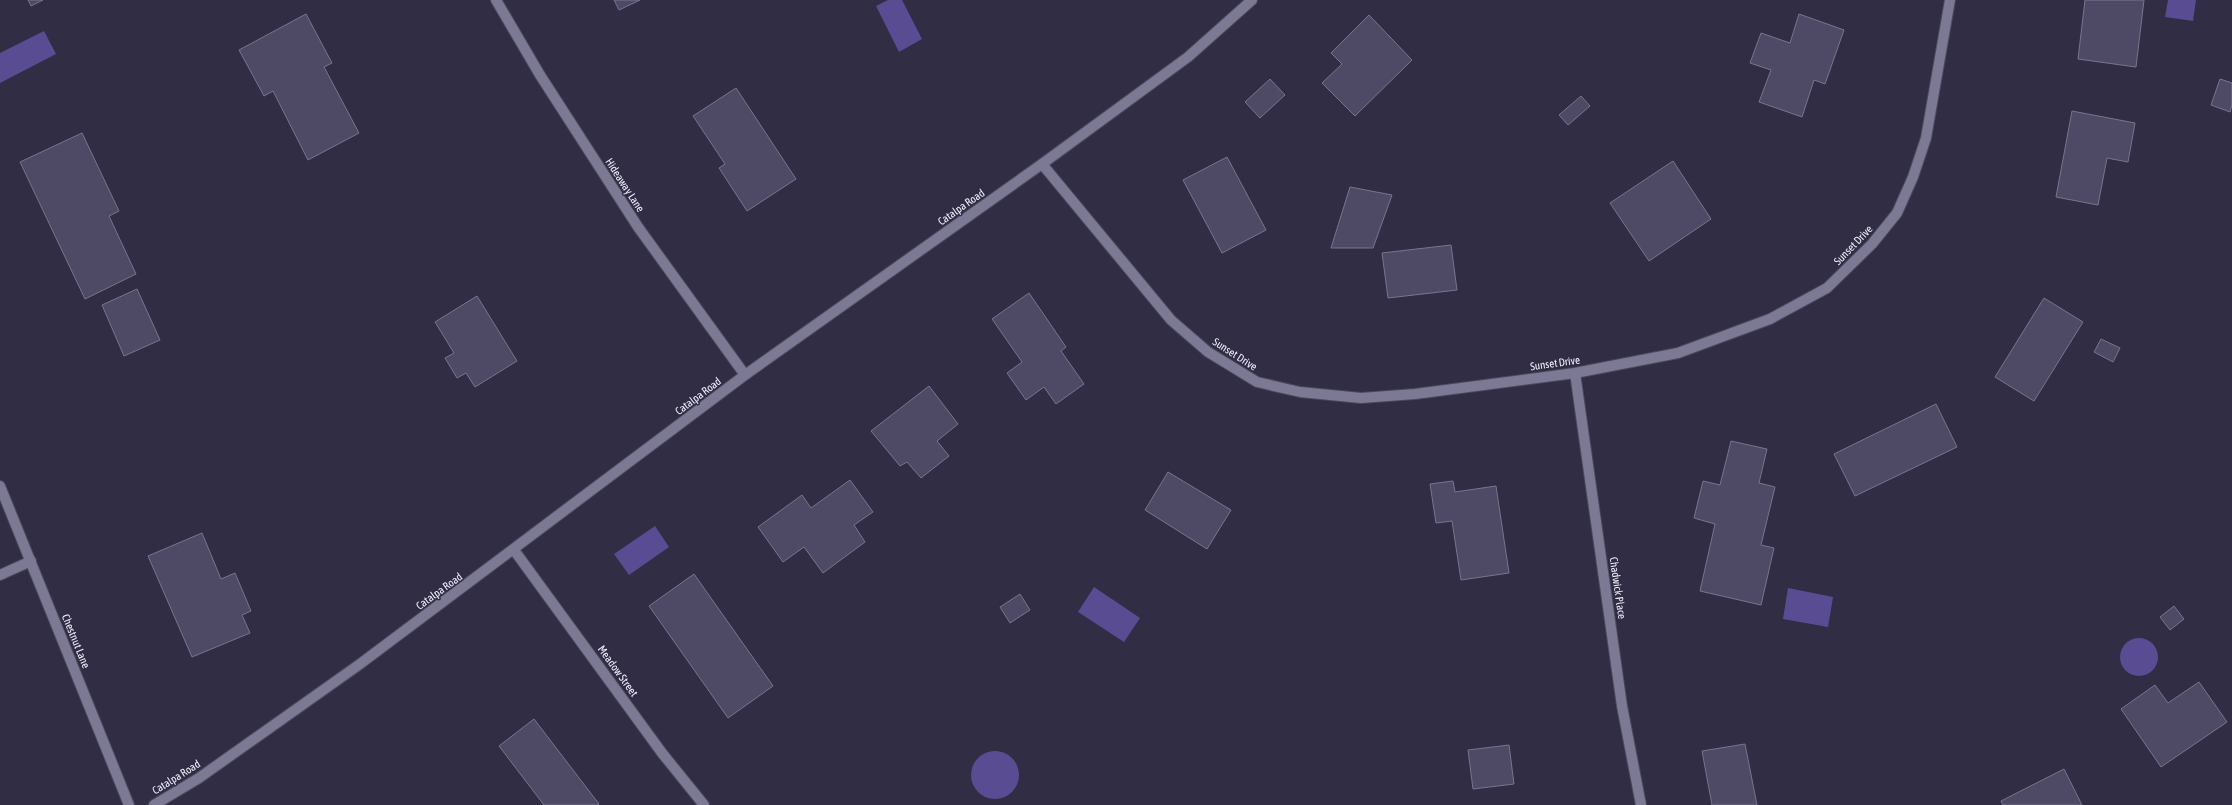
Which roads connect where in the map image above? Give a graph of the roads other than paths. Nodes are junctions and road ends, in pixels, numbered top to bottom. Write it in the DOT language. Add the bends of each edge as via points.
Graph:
graph roads {
  1 [pos="496,0"];
  2 [pos="1252,0"];
  3 [pos="1950,0"];
  4 [pos="1042,164"];
  5 [pos="1575,373"];
  6 [pos="745,375"];
  7 [pos="0,486"];
  8 [pos="514,550"];
  9 [pos="31,561"];
  10 [pos="0,575"];
  11 [pos="129,805"];
  12 [pos="154,805"];
  13 [pos="704,805"];
  14 [pos="1641,805"];
  1 -- 6 [label="street, Hideaway Lane" via="638,227"];
  2 -- 4 [label="street, Catalpa Road" via="1188,57"];
  3 -- 5 [label="street, Sunset Drive" via="1926,138 1898,212 1867,250 1827,288 1770,320 1678,353"];
  4 -- 5 [label="street, Sunset Drive" via="1172,320 1208,352 1257,382 1300,392 1361,398 1415,394"];
  4 -- 6 [label="street, Catalpa Road"];
  5 -- 14 [label="street, Chadwick Place" via="1622,706"];
  6 -- 8 [label="street, Catalpa Road"];
  7 -- 9 [label="street, Chestnut Lane"];
  8 -- 12 [label="street, Catalpa Road" via="309,701 199,778"];
  8 -- 13 [label="street, Meadow Street" via="662,752"];
  9 -- 10 [label="street"];
  9 -- 11 [label="street, Chestnut Lane"];
}
